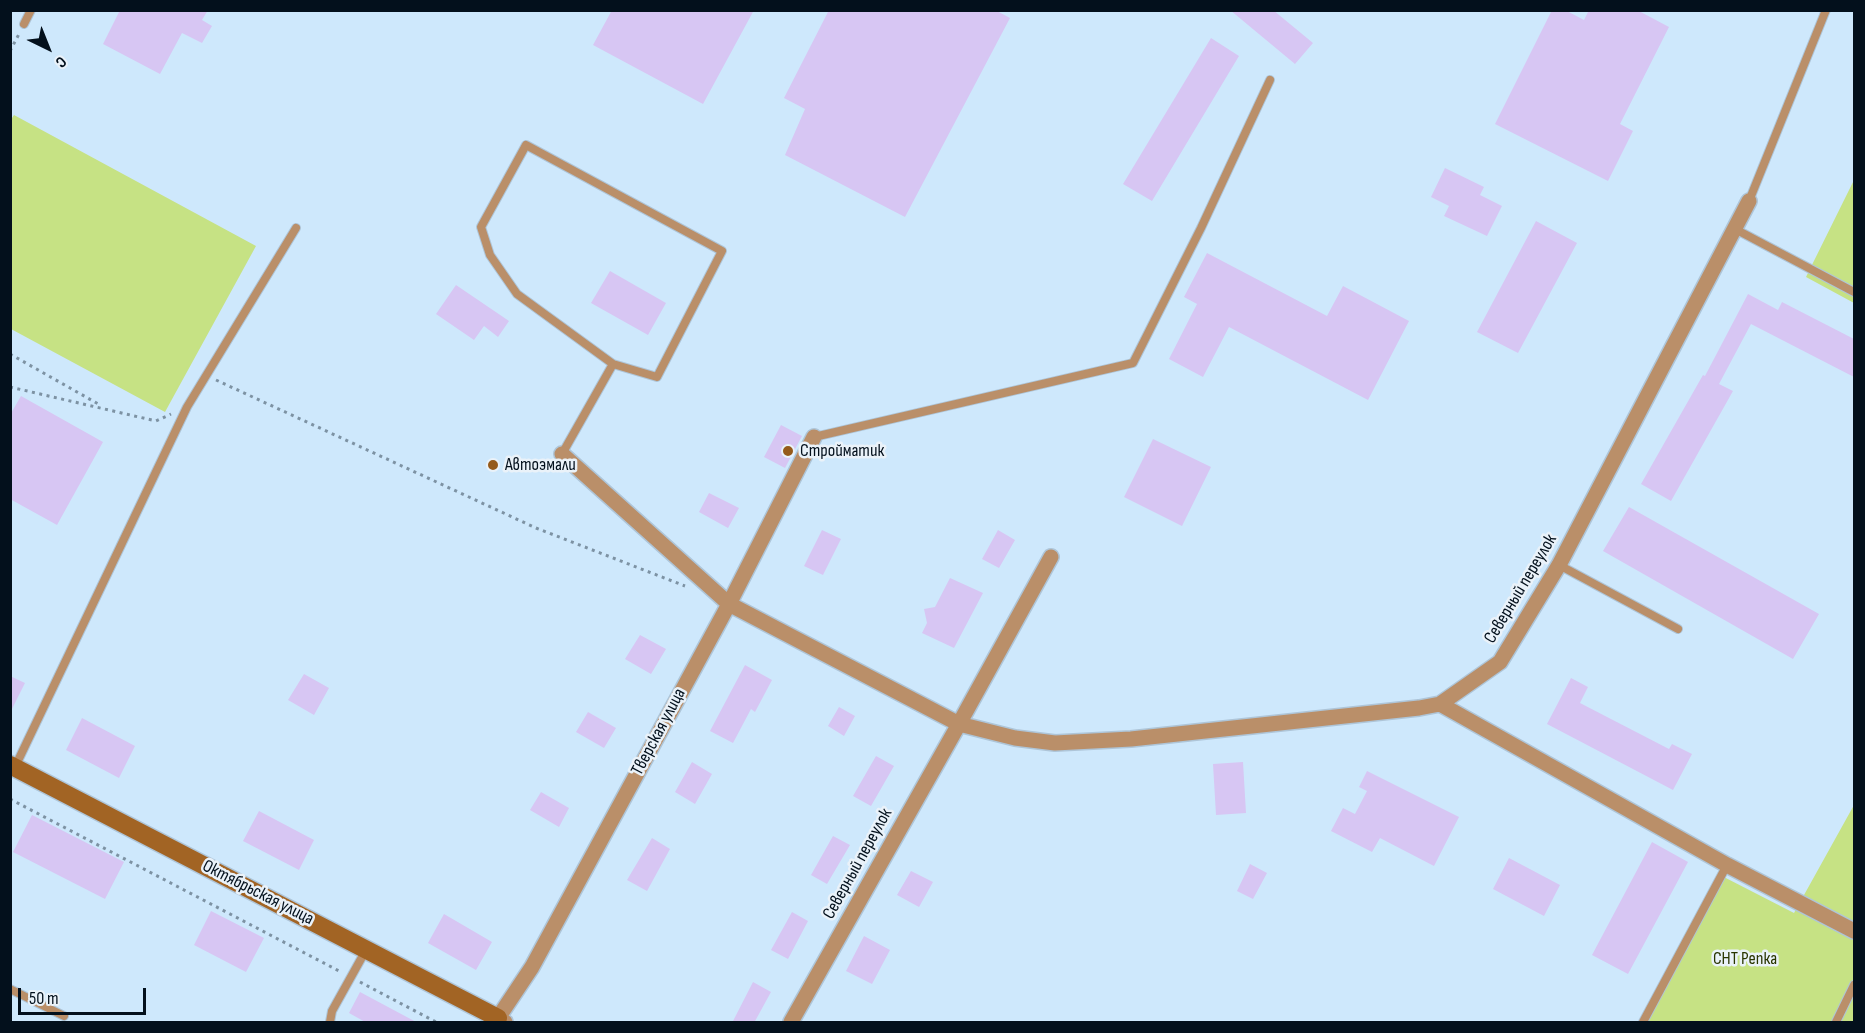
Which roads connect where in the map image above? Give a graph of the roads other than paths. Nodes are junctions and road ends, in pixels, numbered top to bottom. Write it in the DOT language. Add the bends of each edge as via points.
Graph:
graph roads {
  1 [pos="31,10"];
  2 [pos="1826,10"];
  3 [pos="24,24"];
  4 [pos="1270,80"];
  5 [pos="1749,201"];
  6 [pos="296,228"];
  7 [pos="1735,229"];
  8 [pos="1854,292"];
  9 [pos="613,364"];
  10 [pos="814,437"];
  11 [pos="562,454"];
  12 [pos="1051,557"];
  13 [pos="1559,566"];
  14 [pos="729,604"];
  15 [pos="1678,629"];
  16 [pos="1440,704"];
  17 [pos="959,724"];
  18 [pos="12,769"];
  19 [pos="1726,865"];
  20 [pos="1854,931"];
  21 [pos="366,950"];
  22 [pos="1854,985"];
  23 [pos="10,989"];
  24 [pos="64,1016"];
  25 [pos="500,1021"];
  26 [pos="330,1023"];
  27 [pos="791,1023"];
  28 [pos="1643,1023"];
  29 [pos="1836,1023"];
  1 -- 3 [label="lane"];
  2 -- 5 [label="lane"];
  4 -- 10 [label="lane" via="1133,363"];
  5 -- 7 [label="street, Северный переулок"];
  6 -- 18 [label="lane" via="187,407"];
  7 -- 8 [label="lane"];
  7 -- 13 [label="street, Северный переулок"];
  9 -- 9 [label="lane" via="657,377 722,251 526,145 481,227 490,255 517,294"];
  9 -- 11 [label="lane"];
  10 -- 14 [label="street, Тверская улица"];
  11 -- 14 [label="street"];
  12 -- 17 [label="street, Северный переулок"];
  13 -- 15 [label="lane"];
  13 -- 16 [label="street, Северный переулок" via="1500,662"];
  14 -- 17 [label="street"];
  14 -- 25 [label="street, Тверская улица"];
  16 -- 17 [label="street, Северный переулок" via="1131,739 1055,743"];
  16 -- 19 [label="street"];
  17 -- 27 [label="street, Северный переулок"];
  18 -- 21 [label="main road, Октябрьская улица"];
  19 -- 20 [label="street"];
  19 -- 28 [label="lane"];
  21 -- 25 [label="main road, Октябрьская улица"];
  21 -- 26 [label="lane" via="332,1011"];
  22 -- 29 [label="lane"];
  23 -- 24 [label="lane"];
}
